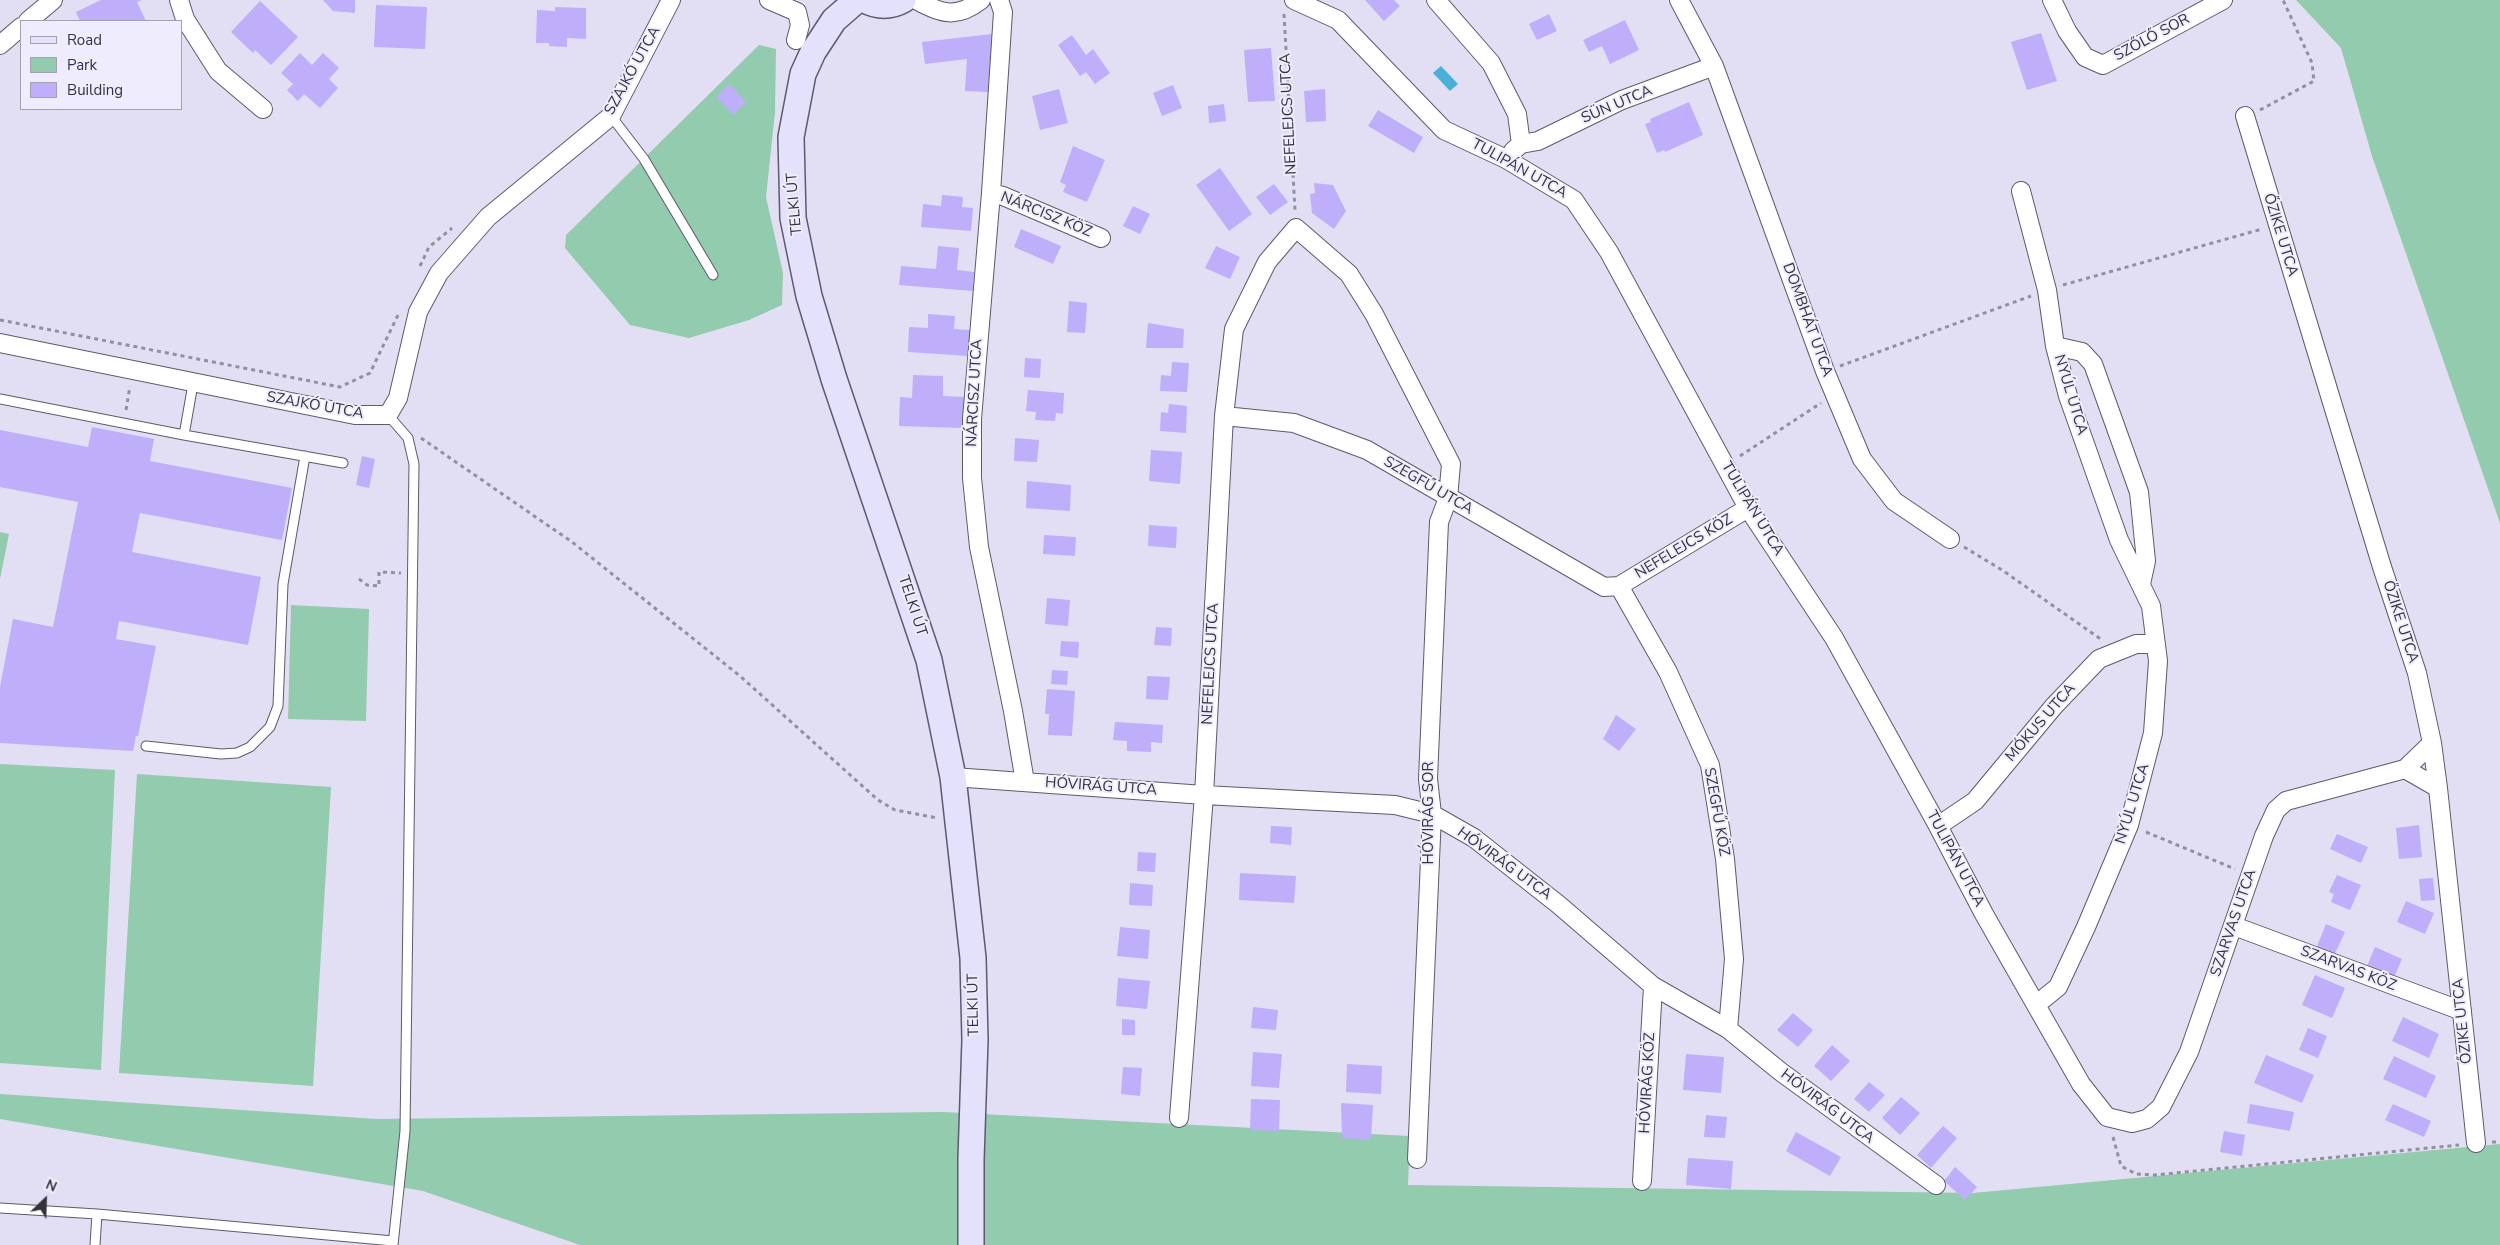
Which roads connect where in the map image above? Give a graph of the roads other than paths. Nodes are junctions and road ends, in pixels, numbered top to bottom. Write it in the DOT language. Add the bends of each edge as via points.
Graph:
graph roads {
  1 [pos="53,0"];
  2 [pos="179,0"];
  3 [pos="671,0"];
  4 [pos="769,0"];
  5 [pos="857,0"];
  6 [pos="865,0"];
  7 [pos="903,0"];
  8 [pos="916,0"];
  9 [pos="981,0"];
  10 [pos="999,0"];
  11 [pos="1436,0"];
  12 [pos="1679,0"];
  13 [pos="2052,0"];
  14 [pos="2223,0"];
  15 [pos="1289,5"];
  16 [pos="29,20"];
  17 [pos="20,28"];
  18 [pos="796,40"];
  19 [pos="0,45"];
  20 [pos="1714,66"];
  21 [pos="263,109"];
  22 [pos="611,116"];
  23 [pos="2245,116"];
  24 [pos="1521,144"];
  25 [pos="1506,159"];
  26 [pos="2020,191"];
  27 [pos="990,193"];
  28 [pos="1101,238"];
  29 [pos="713,275"];
  30 [pos="0,344"];
  31 [pos="2055,346"];
  32 [pos="193,384"];
  33 [pos="0,399"];
  34 [pos="388,415"];
  35 [pos="1224,416"];
  36 [pos="184,435"];
  37 [pos="305,456"];
  38 [pos="343,463"];
  39 [pos="1448,498"];
  40 [pos="1748,508"];
  41 [pos="1950,539"];
  42 [pos="2141,584"];
  43 [pos="1619,586"];
  44 [pos="2156,644"];
  45 [pos="2432,743"];
  46 [pos="146,746"];
  47 [pos="2405,769"];
  48 [pos="953,777"];
  49 [pos="1025,782"];
  50 [pos="2438,788"];
  51 [pos="1204,795"];
  52 [pos="1432,814"];
  53 [pos="1938,826"];
  54 [pos="2234,926"];
  55 [pos="1653,986"];
  56 [pos="2037,1004"];
  57 [pos="2462,1011"];
  58 [pos="1728,1029"];
  59 [pos="1179,1118"];
  60 [pos="2107,1118"];
  61 [pos="2476,1143"];
  62 [pos="1417,1159"];
  63 [pos="1642,1181"];
  64 [pos="1936,1185"];
  65 [pos="0,1208"];
  66 [pos="97,1214"];
  67 [pos="393,1243"];
  68 [pos="95,1245"];
  69 [pos="972,1245"];
  1 -- 16 [label="street"];
  2 -- 21 [label="street" via="185,19 218,71"];
  3 -- 22 [label="street, SZAJKÓ UTCA"];
  4 -- 18 [label="street" via="797,12 800,24"];
  5 -- 48 [label="main road, TELKI ÚT" via="834,20 803,74 791,137 793,218 809,296 831,370 929,660"];
  6 -- 7 [label="main road" via="880,5"];
  8 -- 9 [label="street" via="951,14 970,9"];
  10 -- 27 [label="street, NÁRCISZ UTCA" via="1002,12"];
  11 -- 24 [label="street" via="1491,63 1517,114"];
  12 -- 20 [label="street, DOMBHÁT UTCA"];
  13 -- 14 [label="street, SZŐLŐ SOR" via="2067,31 2085,57 2103,65"];
  15 -- 25 [label="street, TULIPÁN UTCA" via="1338,20 1444,130"];
  17 -- 19 [label="street"];
  20 -- 24 [label="street, SÜN UTCA" via="1622,100 1538,141"];
  20 -- 41 [label="street, DOMBHÁT UTCA" via="1834,394 1862,459 1894,501"];
  22 -- 29 [label="lane" via="644,159"];
  22 -- 34 [label="street, SZAJKÓ UTCA" via="488,217 439,273 418,312 398,398"];
  23 -- 45 [label="street, ŐZIKE UTCA" via="2417,673"];
  24 -- 25 [label="street"];
  25 -- 40 [label="street, TULIPÁN UTCA" via="1574,200 1609,252"];
  26 -- 31 [label="street, NYÚL UTCA" via="2047,290"];
  27 -- 28 [label="street, NÁRCISZ KÖZ"];
  27 -- 49 [label="street, NÁRCISZ UTCA" via="972,419 972,478 979,547"];
  30 -- 32 [label="street, SZAJKÓ UTCA"];
  31 -- 42 [label="street, NYÚL UTCA" via="2068,396 2116,530"];
  31 -- 42 [label="street, NYÚL UTCA" via="2082,352 2092,364 2139,492 2146,562"];
  32 -- 34 [label="street, SZAJKÓ UTCA" via="355,415"];
  32 -- 36 [label="lane"];
  33 -- 36 [label="lane"];
  34 -- 67 [label="lane" via="408,438 414,464 406,1131"];
  35 -- 39 [label="street, SZEGFŰ UTCA" via="1294,423 1367,450"];
  35 -- 39 [label="street, NEFELEJCS UTCA" via="1234,329 1267,262 1296,228 1349,274 1374,314 1451,464"];
  35 -- 51 [label="street, NEFELEJCS UTCA"];
  36 -- 37 [label="lane"];
  37 -- 38 [label="lane"];
  37 -- 46 [label="lane" via="283,584 278,706 270,727 250,747 237,753"];
  39 -- 43 [label="street, SZEGFŰ UTCA" via="1604,587"];
  39 -- 52 [label="street, HÓVIRÁG SOR" via="1438,532 1428,779"];
  40 -- 43 [label="street, NEFELEJCS KÖZ"];
  40 -- 53 [label="street, TULIPÁN UTCA" via="1834,638"];
  42 -- 44 [label="street, NYÚL UTCA" via="2151,606"];
  43 -- 58 [label="street, SZEGFŰ KÖZ" via="1668,672 1710,765 1725,859 1734,959"];
  44 -- 53 [label="street, MÓKUS UTCA" via="2136,644 2099,659 2054,706 1975,801"];
  44 -- 56 [label="street, NYÚL UTCA" via="2158,661 2152,733 2129,825 2058,987"];
  45 -- 47 [label="street, SZARVAS UTCA"];
  45 -- 50 [label="street, ŐZIKE UTCA"];
  47 -- 50 [label="street"];
  47 -- 54 [label="street, SZARVAS UTCA" via="2286,801 2276,810"];
  48 -- 49 [label="street, HÓVIRÁG UTCA"];
  48 -- 69 [label="main road, TELKI ÚT" via="973,958"];
  49 -- 51 [label="street, HÓVIRÁG UTCA"];
  50 -- 57 [label="street, ŐZIKE UTCA"];
  51 -- 52 [label="street, HÓVIRÁG UTCA" via="1394,805"];
  51 -- 59 [label="street, NEFELEJCS UTCA"];
  52 -- 55 [label="street, HÓVIRÁG UTCA" via="1474,838 1559,905"];
  52 -- 62 [label="street, HÓVIRÁG SOR"];
  53 -- 56 [label="street, TULIPÁN UTCA" via="1984,914"];
  54 -- 57 [label="street, SZARVAS KÖZ"];
  54 -- 60 [label="street, SZARVAS UTCA" via="2189,1052 2161,1107 2148,1119 2132,1123"];
  55 -- 58 [label="street, HÓVIRÁG UTCA"];
  55 -- 63 [label="street, HÓVIRÁG KÖZ"];
  56 -- 60 [label="street, TULIPÁN UTCA" via="2081,1084"];
  57 -- 61 [label="street, ŐZIKE UTCA"];
  58 -- 64 [label="street, HÓVIRÁG UTCA" via="1818,1100"];
  65 -- 66 [label="lane"];
  66 -- 67 [label="lane"];
  66 -- 68 [label="lane"];
}
